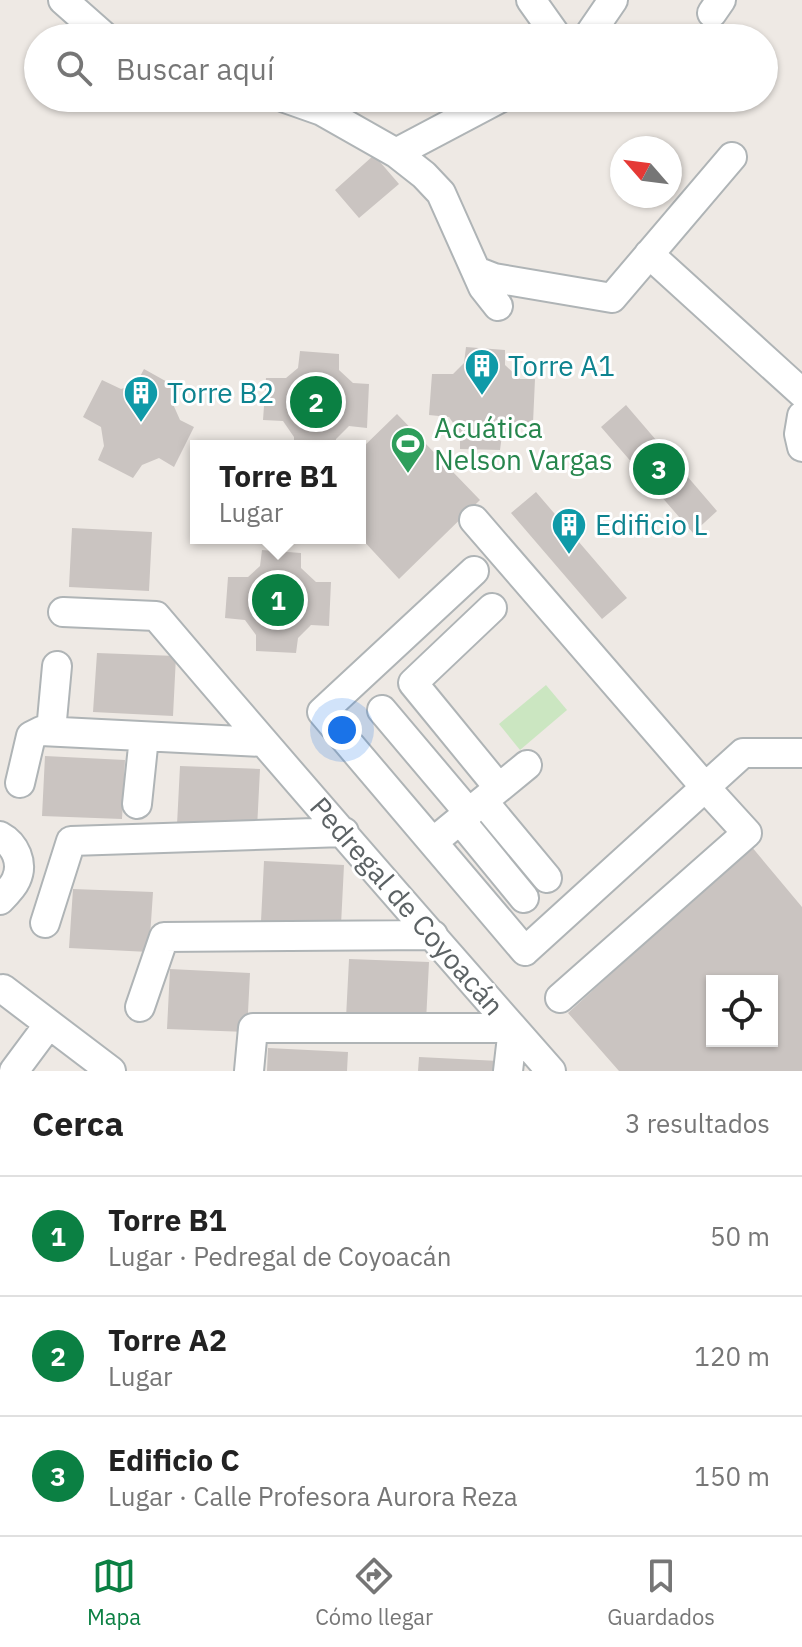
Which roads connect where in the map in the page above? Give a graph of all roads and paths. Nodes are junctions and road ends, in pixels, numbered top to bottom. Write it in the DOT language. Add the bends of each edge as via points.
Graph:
graph roads {
  1 [pos="63,0"];
  2 [pos="531,0"];
  3 [pos="613,0"];
  4 [pos="90,24"];
  5 [pos="548,24"];
  6 [pos="597,24"];
  7 [pos="324,112"];
  8 [pos="474,112"];
  9 [pos="396,153"];
  10 [pos="732,157"];
  11 [pos="649,254"];
  12 [pos="802,393"];
  13 [pos="802,416"];
  14 [pos="802,447"];
  15 [pos="474,520"];
  16 [pos="474,571"];
  17 [pos="492,608"];
  18 [pos="63,612"];
  19 [pos="57,666"];
  20 [pos="382,710"];
  21 [pos="51,731"];
  22 [pos="144,737"];
  23 [pos="263,742"];
  24 [pos="802,753"];
  25 [pos="527,765"];
  26 [pos="20,783"];
  27 [pos="705,787"];
  28 [pos="137,804"];
  29 [pos="478,805"];
  30 [pos="344,832"];
  31 [pos="0,836"];
  32 [pos="433,842"];
  33 [pos="547,878"];
  34 [pos="524,898"];
  35 [pos="0,900"];
  36 [pos="45,923"];
  37 [pos="433,935"];
  38 [pos="3,989"];
  39 [pos="560,998"];
  40 [pos="140,1007"];
  41 [pos="49,1024"];
  42 [pos="513,1028"];
  43 [pos="98,1067"];
  44 [pos="14,1071"];
  45 [pos="249,1071"];
  46 [pos="508,1071"];
  47 [pos="551,1071"];
  1 -- 4 [label="street"];
  2 -- 5 [label="street"];
  3 -- 6 [label="street"];
  7 -- 9 [label="street"];
  8 -- 9 [label="street"];
  9 -- 11 [label="street" via="441,193 491,291 494,278 612,298"];
  10 -- 11 [label="street"];
  11 -- 12 [label="street"];
  13 -- 14 [label="street"];
  15 -- 27 [label="street"];
  16 -- 32 [label="street" via="322,712"];
  17 -- 29 [label="street" via="413,683"];
  18 -- 23 [label="street, Pedregal de Coyoacán" via="156,616"];
  19 -- 21 [label="street"];
  20 -- 29 [label="street"];
  21 -- 22 [label="street"];
  21 -- 26 [label="street" via="31,736"];
  22 -- 23 [label="street"];
  22 -- 28 [label="street"];
  23 -- 30 [label="street, Pedregal de Coyoacán"];
  24 -- 27 [label="street" via="743,753"];
  25 -- 29 [label="street"];
  27 -- 32 [label="street" via="525,951"];
  27 -- 39 [label="street" via="747,833"];
  29 -- 32 [label="street"];
  29 -- 33 [label="street"];
  29 -- 34 [label="street"];
  30 -- 36 [label="street" via="71,841"];
  30 -- 37 [label="street, Pedregal de Coyoacán"];
  31 -- 35 [label="street" via="19,858 17,879"];
  37 -- 40 [label="street" via="164,937"];
  37 -- 42 [label="street, Pedregal de Coyoacán"];
  38 -- 41 [label="street"];
  41 -- 43 [label="street"];
  41 -- 44 [label="street"];
  42 -- 45 [label="street" via="253,1028"];
  42 -- 46 [label="street"];
  42 -- 47 [label="street, Pedregal de Coyoacán"];
}
